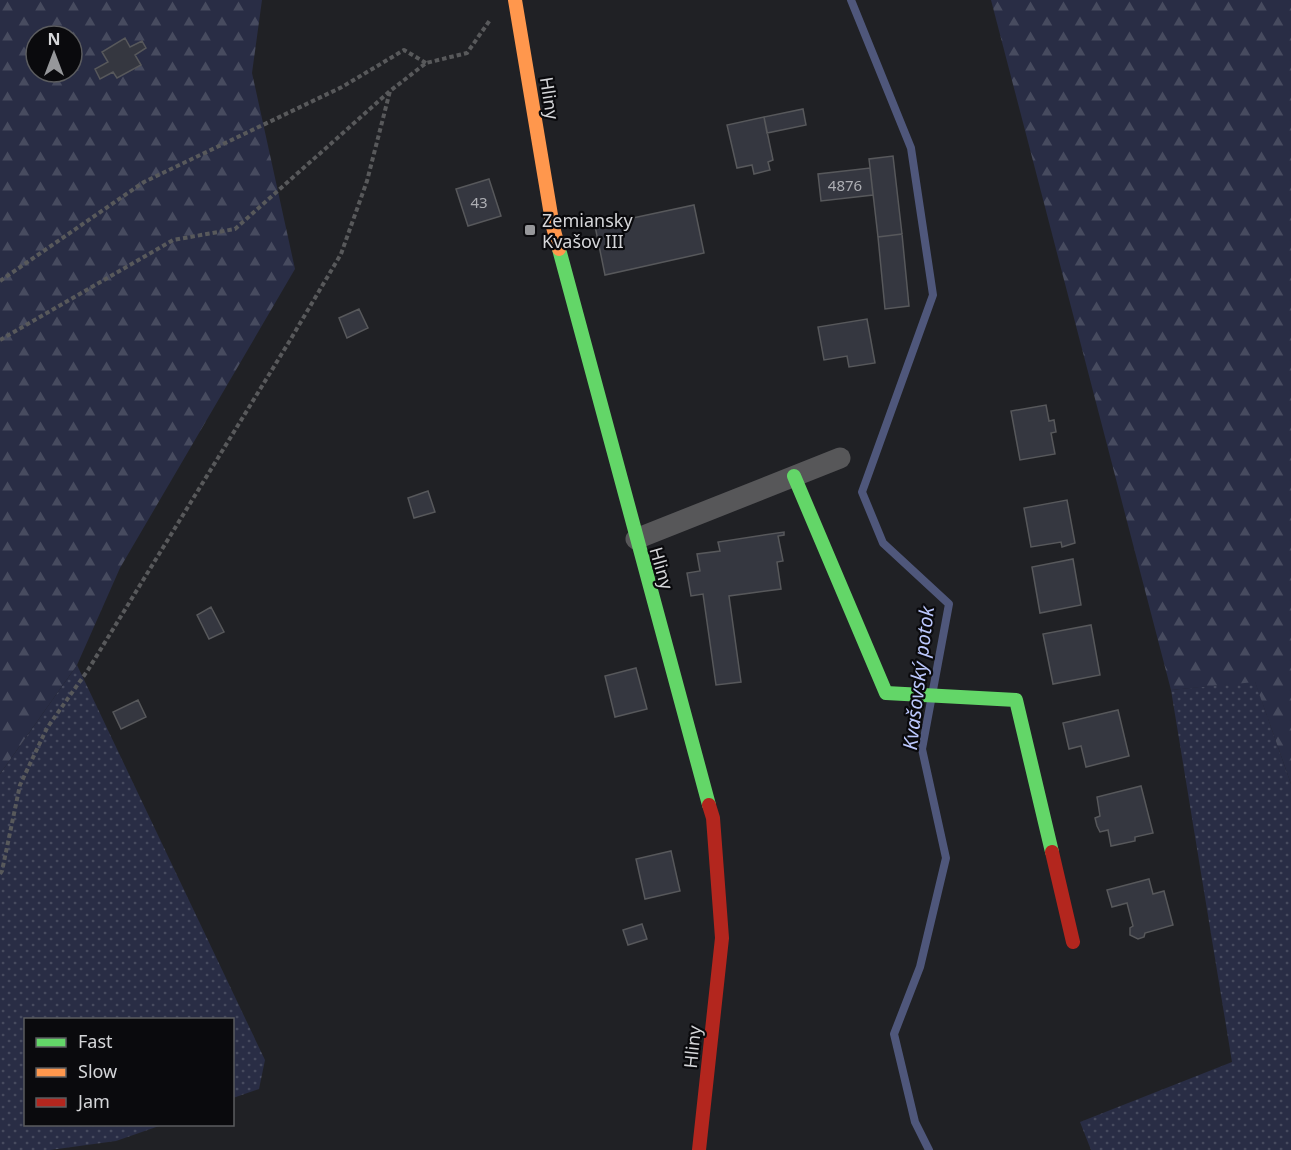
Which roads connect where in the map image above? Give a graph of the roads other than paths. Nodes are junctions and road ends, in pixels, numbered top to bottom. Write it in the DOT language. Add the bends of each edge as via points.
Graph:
graph roads {
  1 [pos="515,0"];
  2 [pos="840,458"];
  3 [pos="794,476"];
  4 [pos="636,539"];
  5 [pos="1073,942"];
  6 [pos="699,1150"];
  1 -- 4 [label="street, Hliny" via="553,227"];
  2 -- 3 [label="street"];
  3 -- 4 [label="street"];
  3 -- 5 [label="street" via="886,693 1016,700"];
  4 -- 6 [label="street, Hliny" via="713,818 722,938"];
}
